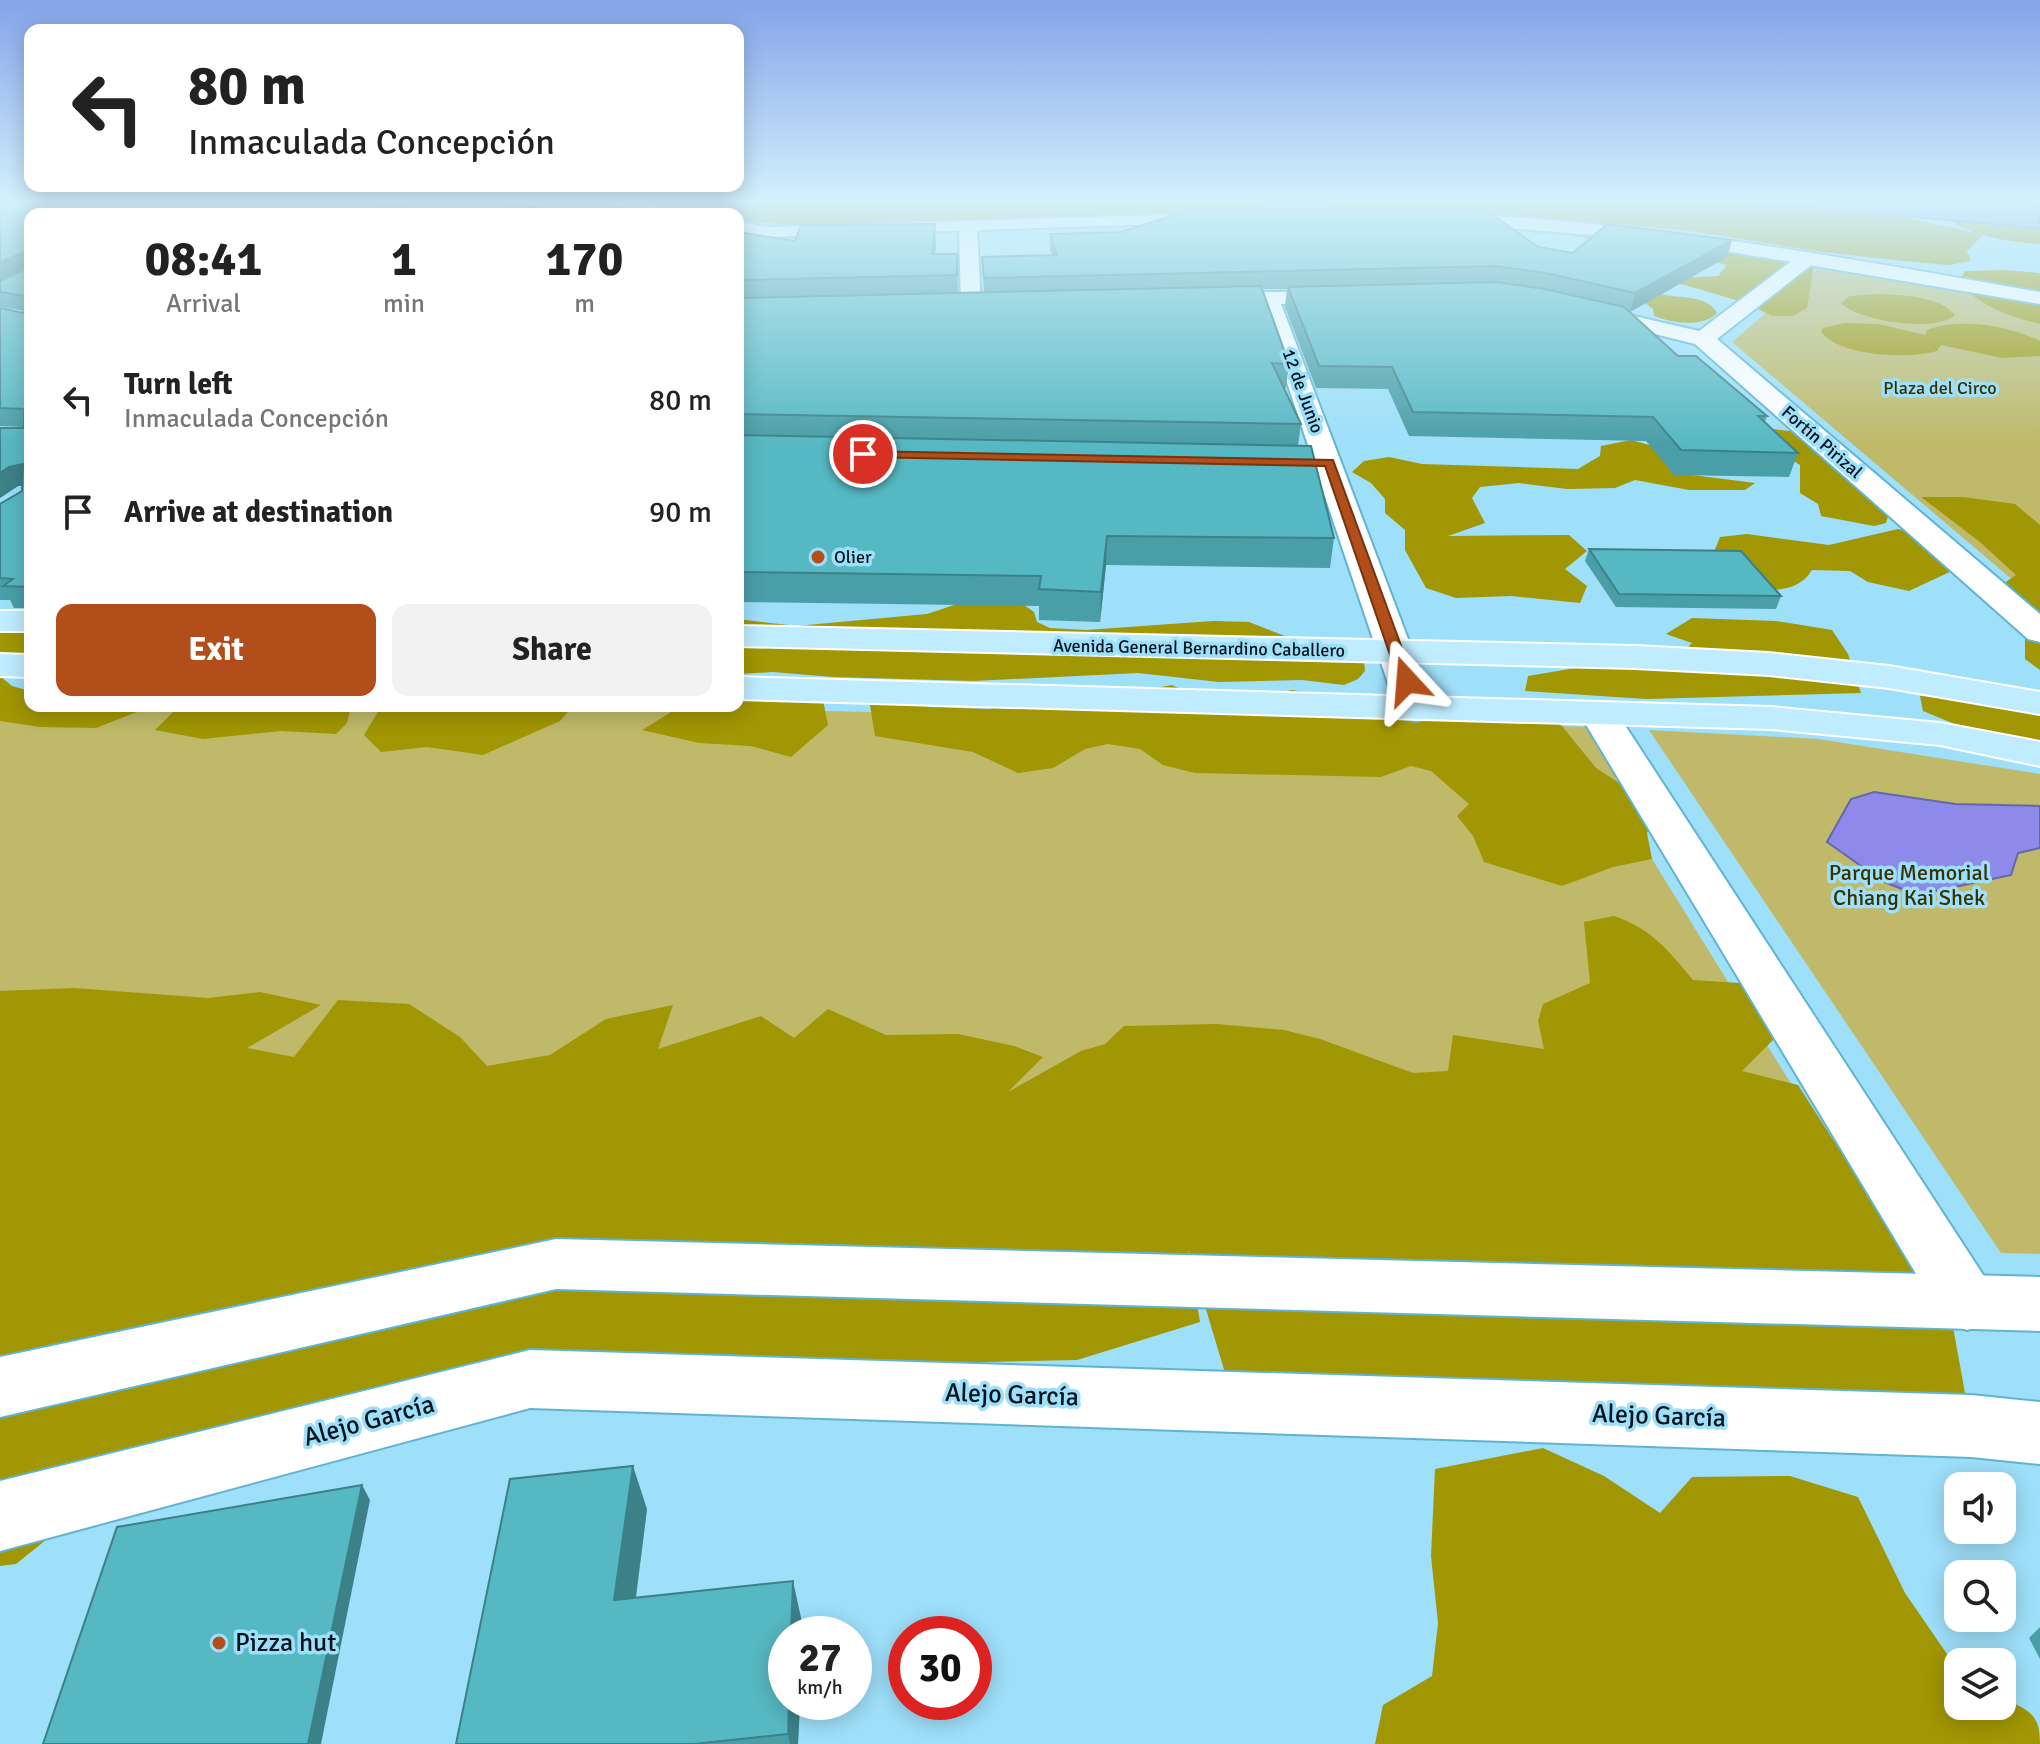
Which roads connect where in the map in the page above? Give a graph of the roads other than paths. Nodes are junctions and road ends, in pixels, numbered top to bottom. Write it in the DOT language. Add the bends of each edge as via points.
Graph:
graph roads {
  1 [pos="970,283"];
  2 [pos="1775,283"];
  3 [pos="1955,283"];
  4 [pos="1373,295"];
  5 [pos="2040,298"];
  6 [pos="1269,299"];
  7 [pos="1191,301"];
  8 [pos="971,306"];
  9 [pos="1571,307"];
  10 [pos="1703,339"];
  11 [pos="1233,461"];
  12 [pos="1329,462"];
  13 [pos="0,621"];
  14 [pos="24,621"];
  15 [pos="2040,632"];
  16 [pos="744,636"];
  17 [pos="1397,653"];
  18 [pos="0,665"];
  19 [pos="24,666"];
  20 [pos="744,688"];
  21 [pos="2040,703"];
  22 [pos="1416,710"];
  23 [pos="1598,713"];
  24 [pos="2040,754"];
  25 [pos="1967,1303"];
  26 [pos="2040,1304"];
  27 [pos="0,1387"];
  28 [pos="2040,1433"];
  29 [pos="0,1516"];
  1 -- 8 [label="street"];
  2 -- 10 [label="street"];
  3 -- 5 [label="street"];
  4 -- 6 [label="street"];
  6 -- 7 [label="street"];
  6 -- 12 [label="street, 12 de Junio"];
  9 -- 10 [label="street"];
  10 -- 15 [label="street, Fortín Pirizal"];
  11 -- 12 [label="street"];
  12 -- 17 [label="street, 12 de Junio"];
  13 -- 14 [label="main road"];
  16 -- 17 [label="main road, Avenida General Bernardino Caballero"];
  17 -- 21 [label="main road, Avenida General Bernardino Caballero" via="1769,664 1889,677"];
  17 -- 22 [label="street, 12 de Junio"];
  18 -- 19 [label="main road"];
  20 -- 22 [label="main road"];
  22 -- 23 [label="main road"];
  23 -- 24 [label="main road" via="1771,718 1940,734"];
  23 -- 25 [label="street"];
  25 -- 26 [label="street"];
  25 -- 27 [label="street" via="556,1264"];
  28 -- 29 [label="street, Alejo García" via="1939,1425 530,1379"];
}
